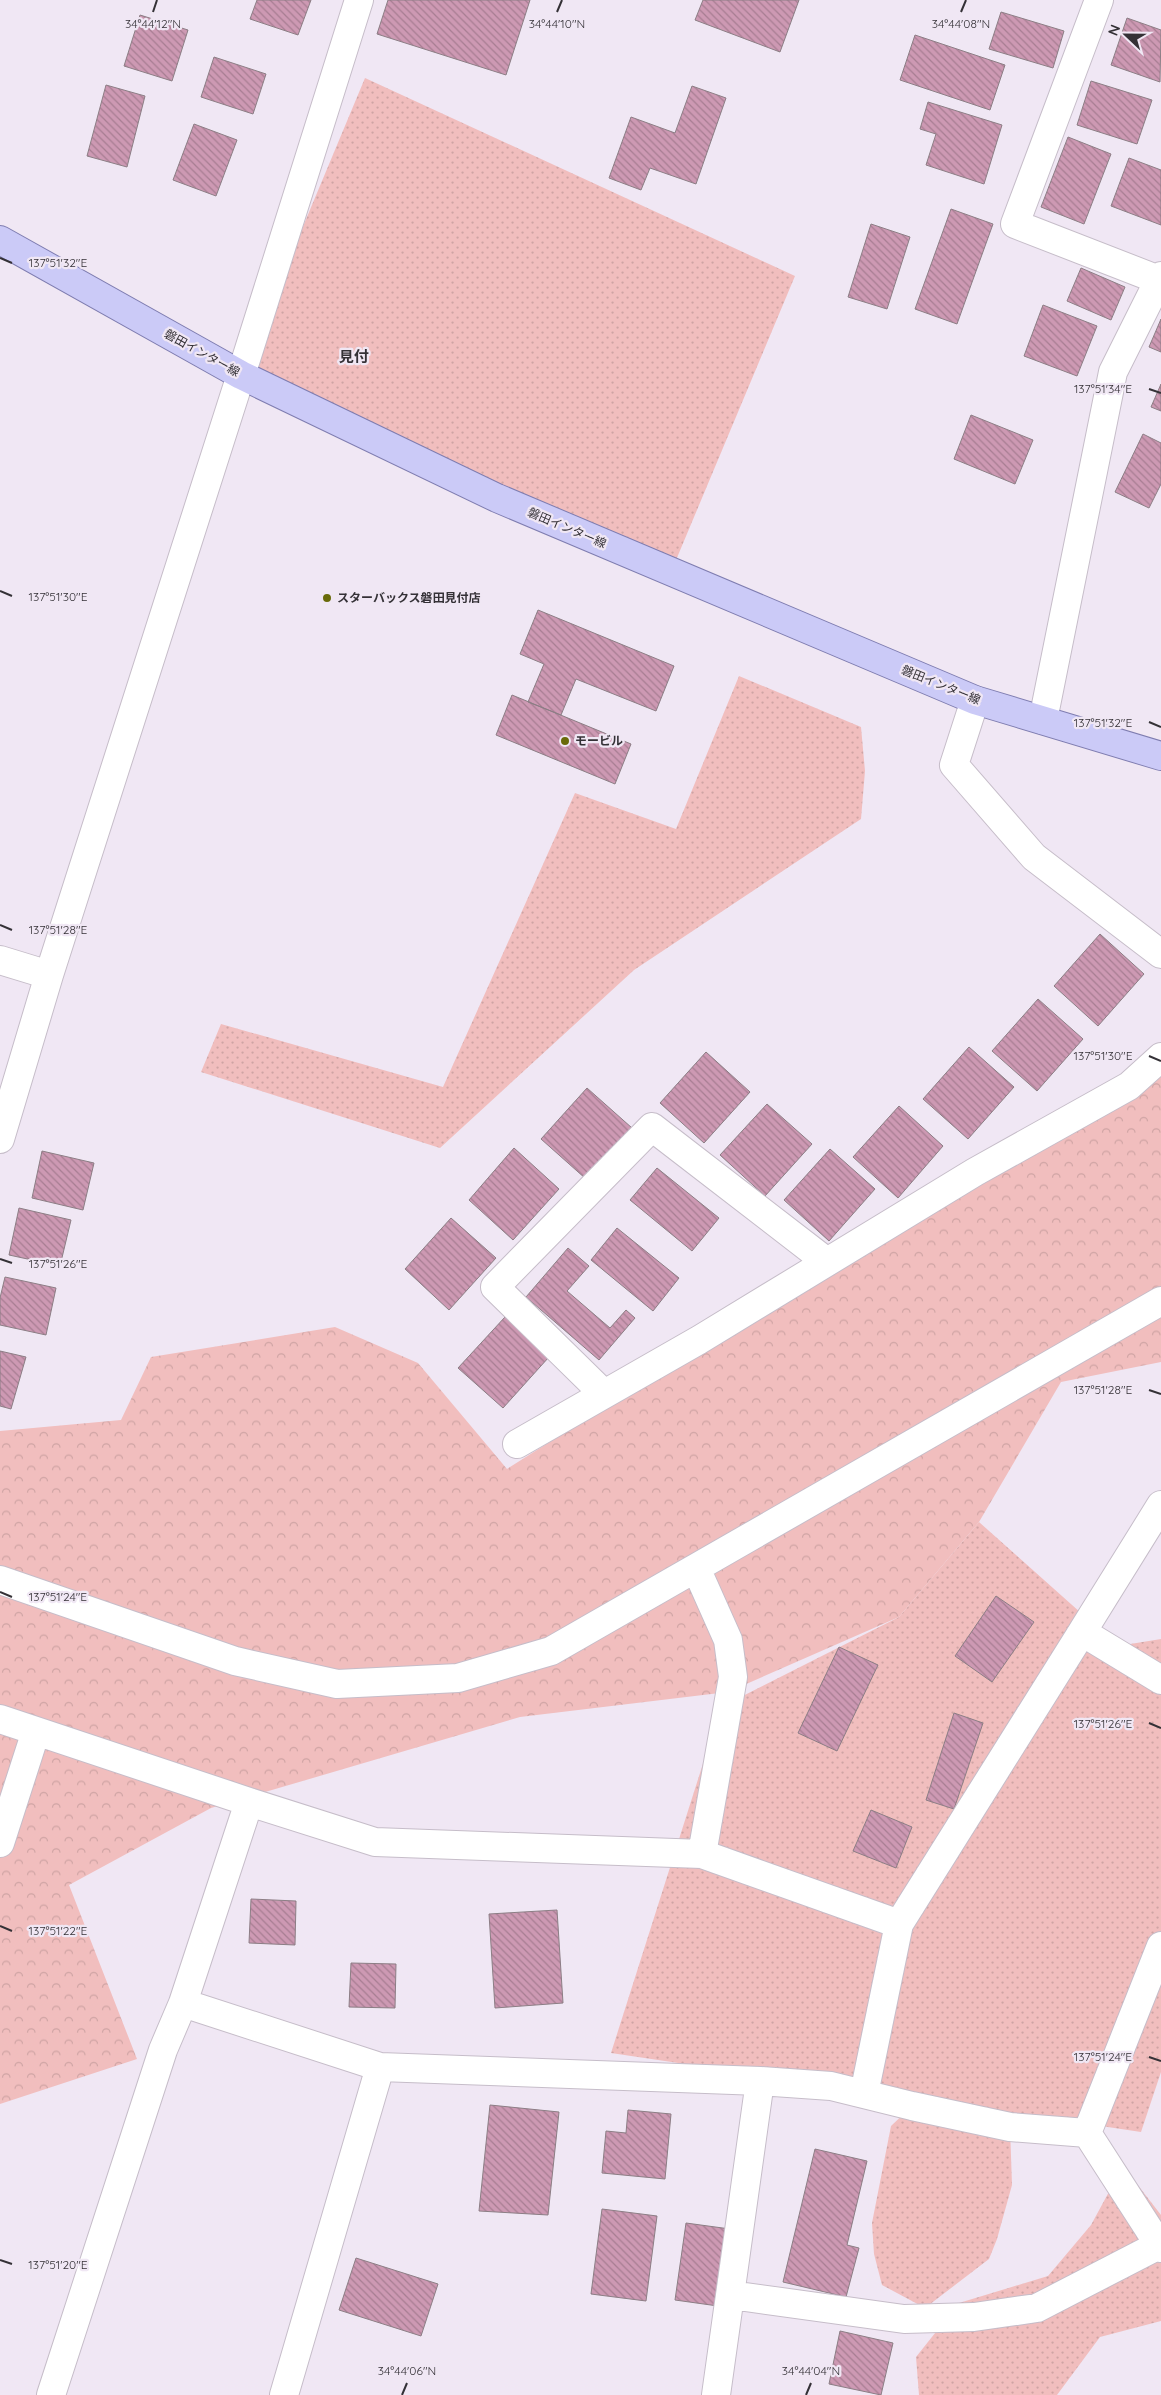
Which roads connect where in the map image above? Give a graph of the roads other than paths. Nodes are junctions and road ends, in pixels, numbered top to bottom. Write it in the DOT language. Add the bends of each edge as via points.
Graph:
graph roads {
  1 [pos="359,0"];
  2 [pos="1099,0"];
  3 [pos="0,240"];
  4 [pos="1160,278"];
  5 [pos="241,375"];
  6 [pos="975,700"];
  7 [pos="1043,720"];
  8 [pos="1161,756"];
  9 [pos="1161,954"];
  10 [pos="0,960"];
  11 [pos="49,975"];
  12 [pos="1161,1057"];
  13 [pos="0,1139"];
  14 [pos="827,1262"];
  15 [pos="1161,1300"];
  16 [pos="604,1394"];
  17 [pos="517,1444"];
  18 [pos="1161,1505"];
  19 [pos="696,1568"];
  20 [pos="0,1580"];
  21 [pos="1082,1632"];
  22 [pos="1161,1680"];
  23 [pos="0,1719"];
  24 [pos="36,1731"];
  25 [pos="249,1802"];
  26 [pos="0,1843"];
  27 [pos="702,1854"];
  28 [pos="899,1924"];
  29 [pos="1161,1946"];
  30 [pos="183,2002"];
  31 [pos="380,2067"];
  32 [pos="760,2081"];
  33 [pos="864,2094"];
  34 [pos="1086,2133"];
  35 [pos="1160,2246"];
  36 [pos="732,2295"];
  37 [pos="51,2395"];
  38 [pos="284,2395"];
  39 [pos="716,2395"];
  1 -- 5 [label="street"];
  2 -- 4 [label="street" via="1015,224"];
  3 -- 5 [label="main road, 磐田インター線"];
  4 -- 7 [label="street" via="1112,372"];
  5 -- 6 [label="main road, 磐田インター線" via="497,498"];
  5 -- 11 [label="street"];
  6 -- 7 [label="main road, 磐田インター線"];
  6 -- 9 [label="street" via="954,765 1034,857"];
  7 -- 8 [label="main road, 磐田インター線"];
  10 -- 11 [label="street"];
  11 -- 13 [label="street"];
  12 -- 14 [label="street" via="1129,1086 975,1172"];
  14 -- 16 [label="street"];
  14 -- 16 [label="street" via="652,1127 496,1287"];
  15 -- 19 [label="street"];
  16 -- 17 [label="street"];
  18 -- 21 [label="street"];
  19 -- 20 [label="street" via="552,1651 458,1678 336,1684 235,1661"];
  19 -- 27 [label="street" via="728,1640 733,1678"];
  21 -- 22 [label="street"];
  21 -- 28 [label="street"];
  23 -- 24 [label="street"];
  24 -- 25 [label="street"];
  24 -- 26 [label="street"];
  25 -- 27 [label="street" via="375,1842"];
  25 -- 30 [label="street"];
  27 -- 28 [label="street"];
  28 -- 33 [label="street"];
  29 -- 34 [label="street"];
  30 -- 31 [label="street"];
  30 -- 37 [label="street" via="163,2050"];
  31 -- 32 [label="street"];
  31 -- 38 [label="street"];
  32 -- 33 [label="street" via="831,2086"];
  32 -- 36 [label="street"];
  33 -- 34 [label="street" via="1010,2126"];
  34 -- 35 [label="street"];
  35 -- 36 [label="street" via="1038,2308 974,2317 904,2318"];
  36 -- 39 [label="street"];
}
